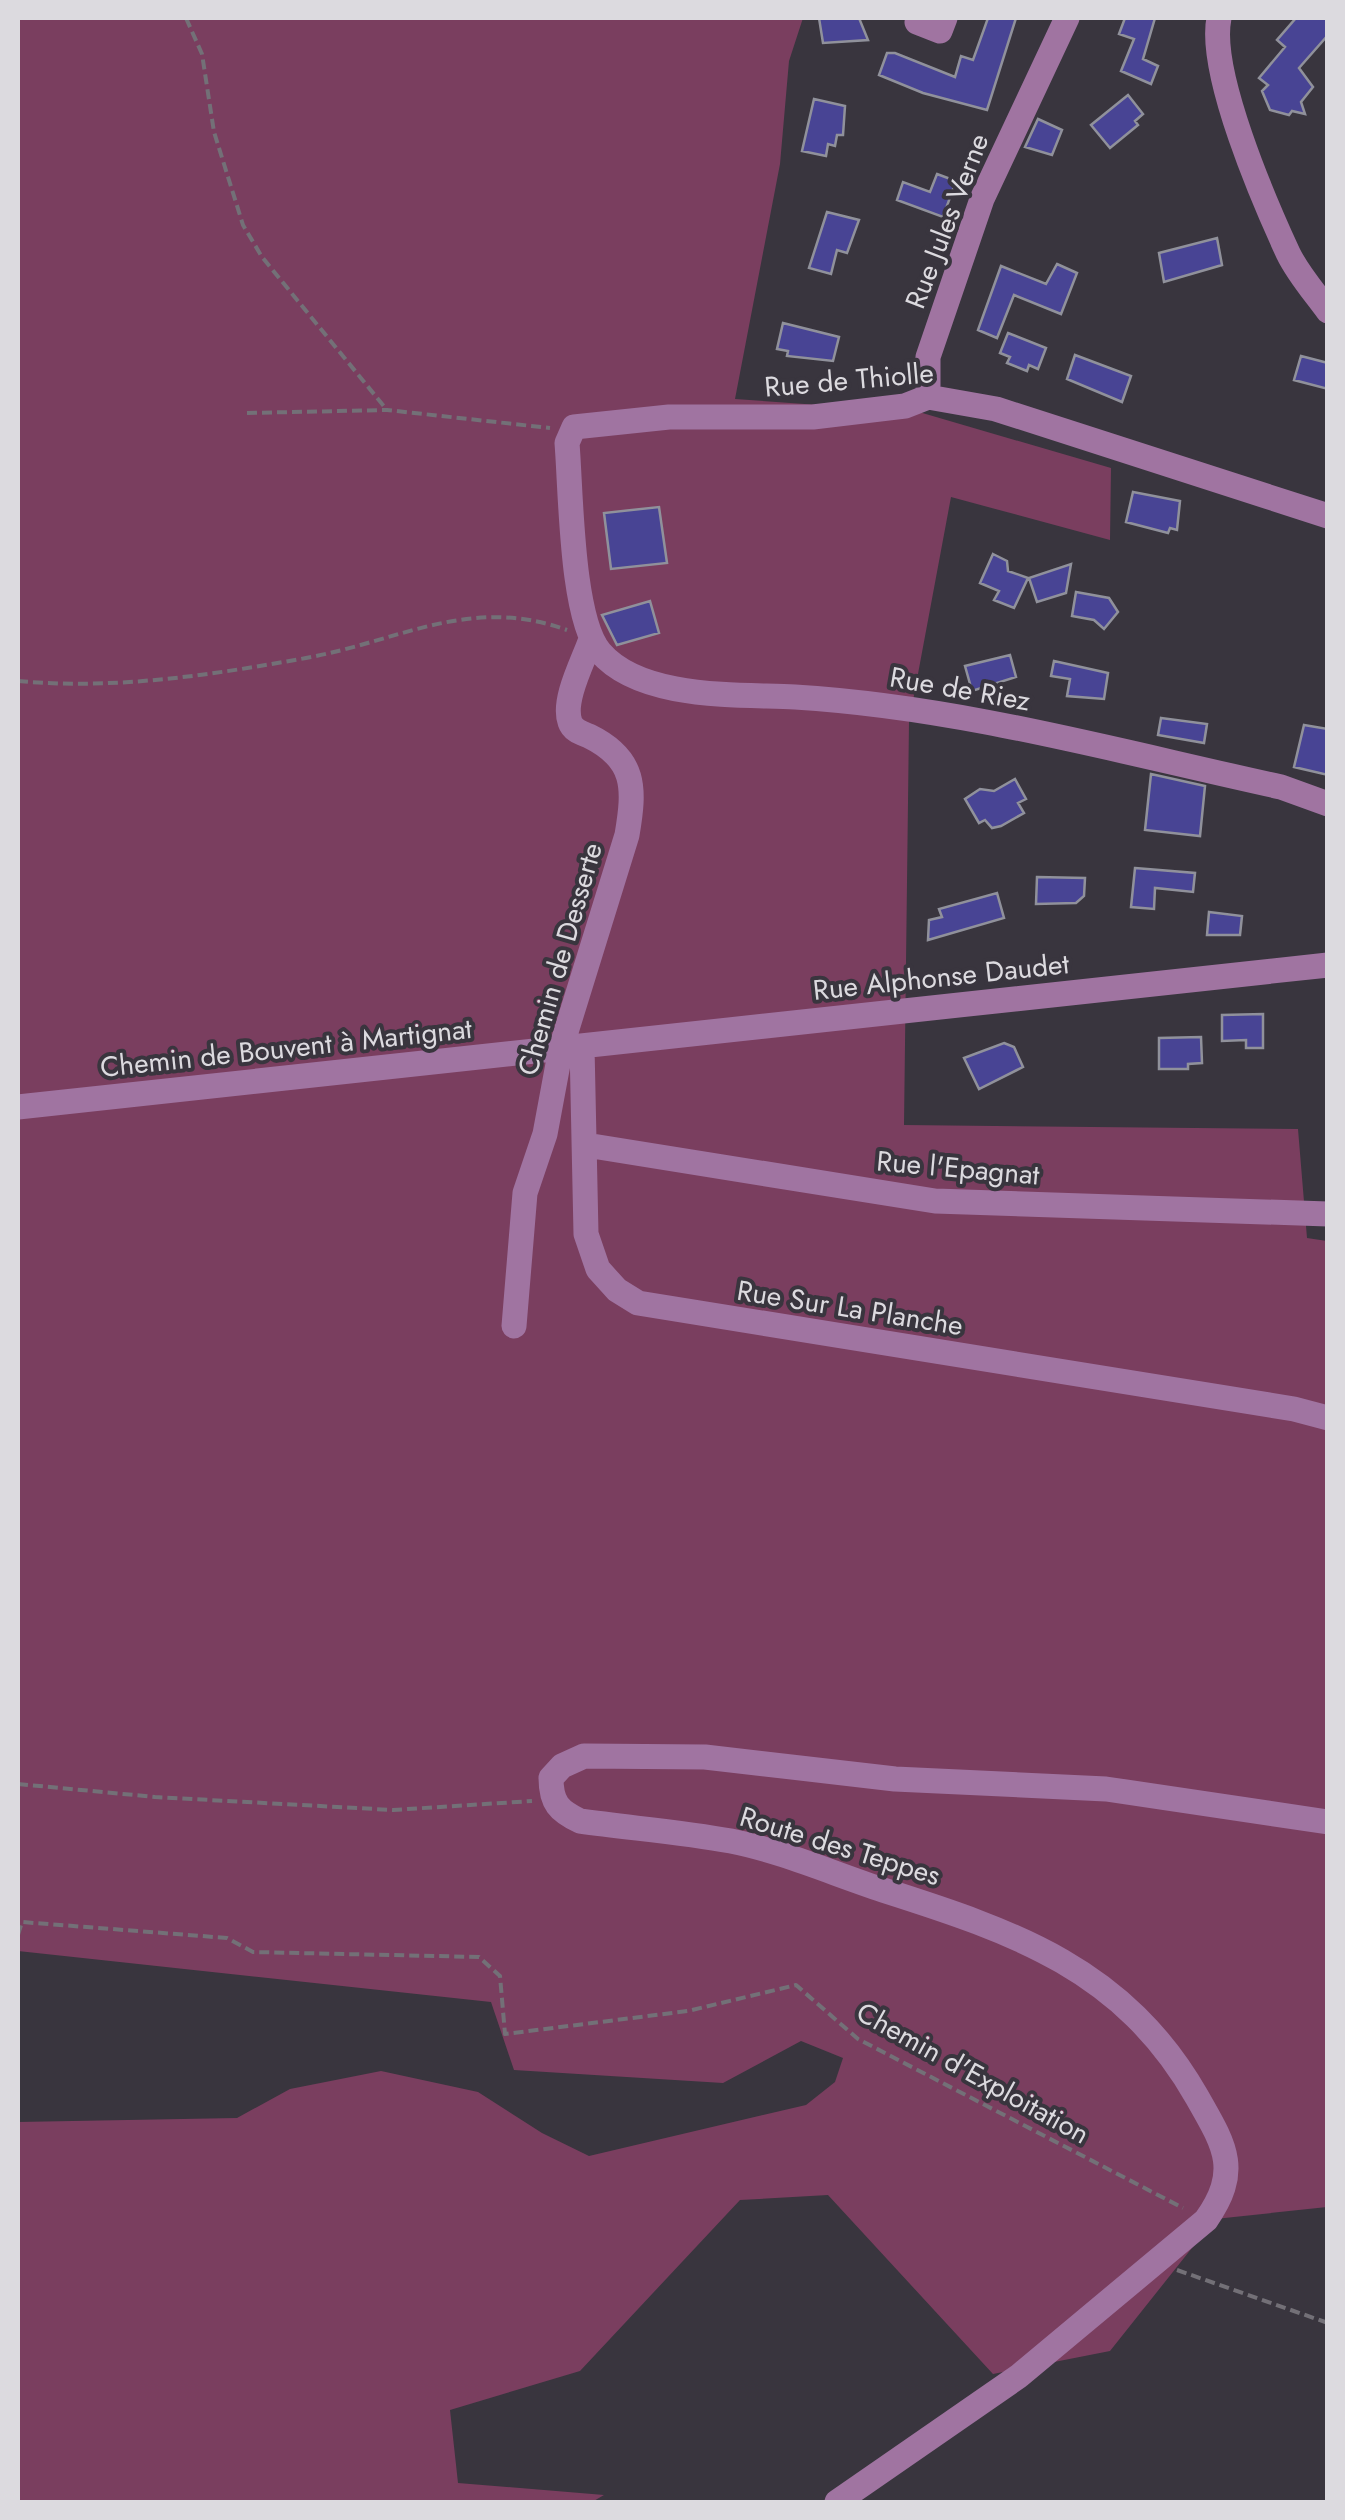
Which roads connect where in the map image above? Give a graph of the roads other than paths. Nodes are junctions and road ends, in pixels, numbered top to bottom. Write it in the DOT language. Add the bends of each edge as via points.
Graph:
graph roads {
  1 [pos="919,18"];
  2 [pos="945,18"];
  3 [pos="1067,18"];
  4 [pos="1219,18"];
  5 [pos="1328,311"];
  6 [pos="928,397"];
  7 [pos="1328,516"];
  8 [pos="591,639"];
  9 [pos="1328,804"];
  10 [pos="1328,965"];
  11 [pos="571,1047"];
  12 [pos="18,1108"];
  13 [pos="586,1145"];
  14 [pos="1328,1214"];
  15 [pos="514,1326"];
  16 [pos="1328,1418"];
  17 [pos="1328,1822"];
  18 [pos="837,2502"];
  1 -- 2 [label="street" via="940,32"];
  3 -- 6 [label="street, Rue Jules Verne" via="982,199 928,357"];
  4 -- 5 [label="street" via="1226,92 1290,256"];
  6 -- 7 [label="street, Rue de Thiolle" via="996,409"];
  6 -- 8 [label="street, Rue de Thiolle" via="814,417 670,417 574,427 568,435 581,602"];
  8 -- 9 [label="street, Rue de Riez" via="609,661 692,693 942,713 1281,787"];
  8 -- 11 [label="street, Chemin de Desserte" via="569,720 627,766 632,802"];
  10 -- 11 [label="street, Rue Alphonse Daudet"];
  11 -- 12 [label="street, Chemin de Bouvent à Martignat"];
  11 -- 13 [label="street, Rue Sur La Planche"];
  11 -- 15 [label="street, Chemin de Desserte" via="525,1193"];
  13 -- 14 [label="street, Rue l'Epagnat" via="935,1201"];
  13 -- 16 [label="street, Rue Sur La Planche" via="586,1234 598,1269 638,1303"];
  17 -- 18 [label="street, Route des Teppes" via="1106,1789 895,1779 704,1757 584,1756 551,1778 551,1796 580,1822 734,1842 1001,1928 1075,1968 1150,2028 1221,2138 1229,2174 1206,2220 1018,2376"];
}
